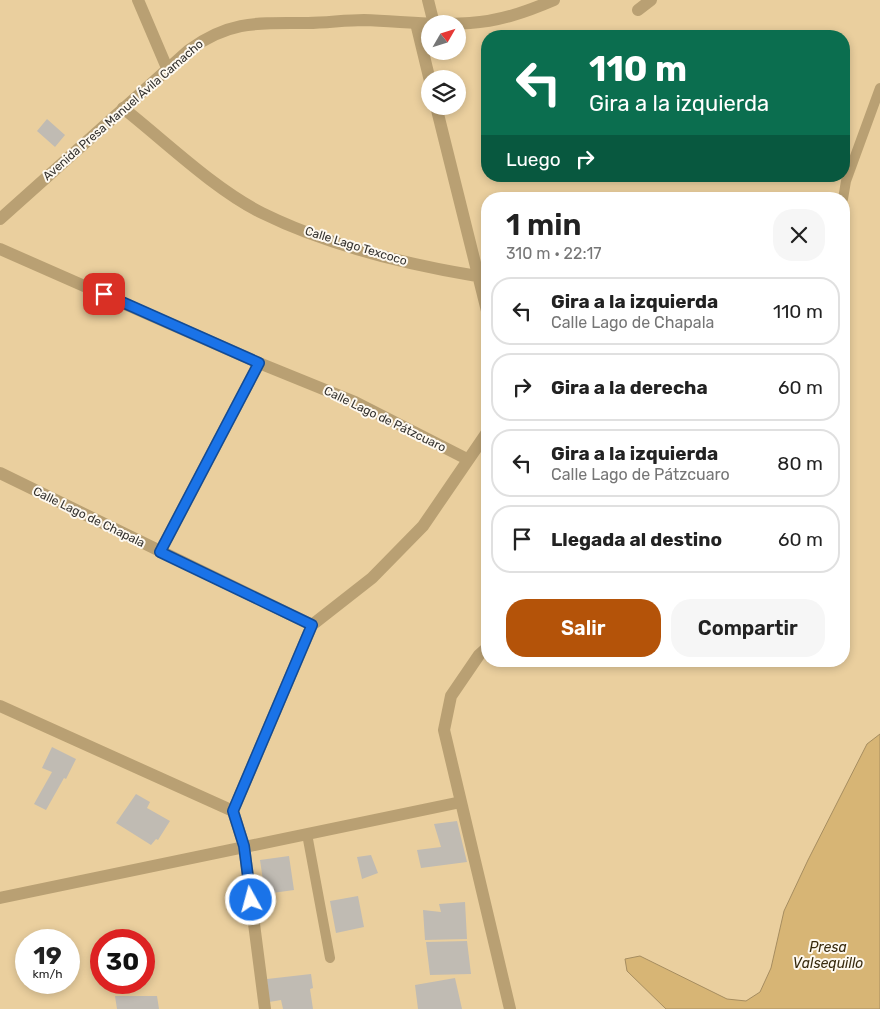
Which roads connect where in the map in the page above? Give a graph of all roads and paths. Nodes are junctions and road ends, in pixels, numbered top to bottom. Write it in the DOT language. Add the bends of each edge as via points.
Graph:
graph roads {
  1 [pos="138,0"];
  2 [pos="428,0"];
  3 [pos="554,0"];
  4 [pos="651,0"];
  5 [pos="638,10"];
  6 [pos="432,15"];
  7 [pos="416,23"];
  8 [pos="421,23"];
  9 [pos="466,24"];
  10 [pos="167,68"];
  11 [pos="427,70"];
  12 [pos="880,88"];
  13 [pos="123,108"];
  14 [pos="438,115"];
  15 [pos="850,170"];
  16 [pos="0,219"];
  17 [pos="0,249"];
  18 [pos="477,276"];
  19 [pos="481,290"];
  20 [pos="259,363"];
  21 [pos="481,440"];
  22 [pos="467,459"];
  23 [pos="0,473"];
  24 [pos="160,552"];
  25 [pos="312,625"];
  26 [pos="481,653"];
  27 [pos="0,706"];
  28 [pos="461,802"];
  29 [pos="233,811"];
  30 [pos="307,834"];
  31 [pos="244,846"];
  32 [pos="0,898"];
  33 [pos="330,958"];
  34 [pos="265,1009"];
  35 [pos="510,1009"];
  1 -- 10 [label="street"];
  2 -- 6 [label="street"];
  3 -- 9 [label="street, Avenida Presa Manuel Ávila Camacho" via="504,18"];
  4 -- 5 [label="street"];
  7 -- 8 [label="street, Avenida Presa Manuel Ávila Camacho"];
  7 -- 10 [label="street, Avenida Presa Manuel Ávila Camacho" via="363,20 236,26 203,40"];
  7 -- 11 [label="street"];
  10 -- 13 [label="street, Avenida Presa Manuel Ávila Camacho"];
  12 -- 15 [label="lane"];
  13 -- 16 [label="street, Avenida Presa Manuel Ávila Camacho"];
  13 -- 18 [label="street, Calle Lago Texcoco" via="217,184 261,213 321,238 426,267"];
  14 -- 18 [label="street"];
  17 -- 20 [label="street, Calle Lago de Pátzcuaro"];
  18 -- 19 [label="street"];
  20 -- 22 [label="street, Calle Lago de Pátzcuaro" via="355,402"];
  20 -- 24 [label="street"];
  21 -- 22 [label="street"];
  22 -- 25 [label="street" via="423,526 372,578"];
  23 -- 24 [label="street, Calle Lago de Chapala"];
  24 -- 25 [label="street, Calle Lago de Chapala"];
  25 -- 29 [label="street"];
  26 -- 28 [label="street" via="451,696 444,730"];
  27 -- 29 [label="street"];
  28 -- 30 [label="street"];
  28 -- 35 [label="street"];
  29 -- 31 [label="street"];
  30 -- 31 [label="street"];
  30 -- 33 [label="lane"];
  31 -- 32 [label="street"];
  31 -- 34 [label="street"];
}
